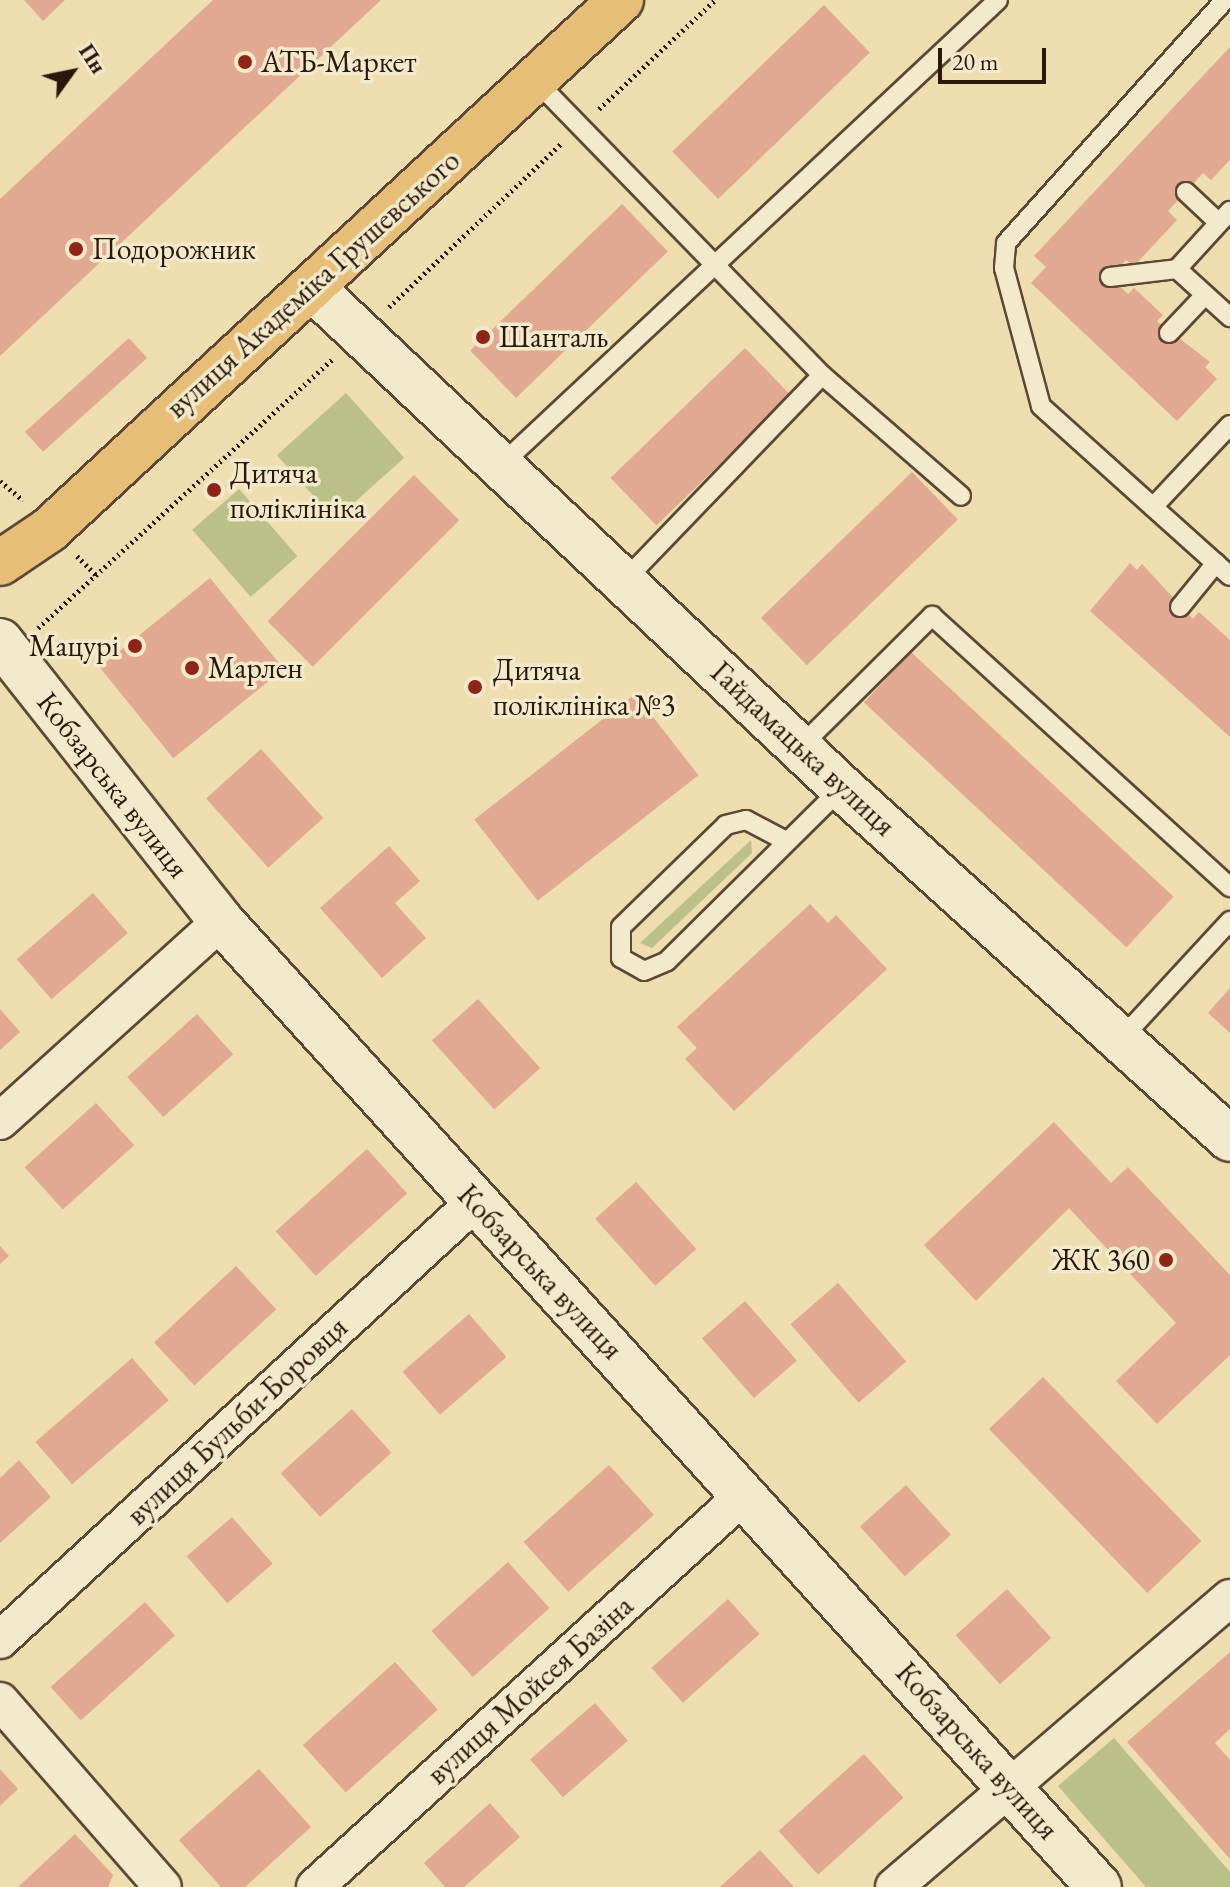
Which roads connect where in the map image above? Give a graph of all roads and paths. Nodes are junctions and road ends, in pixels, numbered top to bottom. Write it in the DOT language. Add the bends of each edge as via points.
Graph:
graph roads {
  1 [pos="621,0"];
  2 [pos="998,0"];
  3 [pos="1225,0"];
  4 [pos="535,80"];
  5 [pos="1186,192"];
  6 [pos="1224,217"];
  7 [pos="711,262"];
  8 [pos="1177,269"];
  9 [pos="1110,277"];
  10 [pos="312,288"];
  11 [pos="1205,295"];
  12 [pos="1230,317"];
  13 [pos="1169,333"];
  14 [pos="822,375"];
  15 [pos="1230,425"];
  16 [pos="502,464"];
  17 [pos="961,496"];
  18 [pos="1153,507"];
  19 [pos="0,563"];
  20 [pos="1223,570"];
  21 [pos="623,582"];
  22 [pos="1180,607"];
  23 [pos="0,641"];
  24 [pos="801,746"];
  25 [pos="842,788"];
  26 [pos="786,841"];
  27 [pos="1230,887"];
  28 [pos="221,921"];
  29 [pos="1230,921"];
  30 [pos="1121,1039"];
  31 [pos="0,1121"];
  32 [pos="1230,1139"];
  33 [pos="475,1202"];
  34 [pos="746,1493"];
  35 [pos="1230,1598"];
  36 [pos="0,1640"];
  37 [pos="0,1701"];
  38 [pos="1007,1785"];
  39 [pos="163,1887"];
  40 [pos="315,1887"];
  41 [pos="894,1887"];
  42 [pos="1099,1887"];
  1 -- 4 [label="main road, вулиця Академіка Грушевського"];
  2 -- 7 [label="lane"];
  3 -- 18 [label="lane" via="1006,243 1004,268 1041,406"];
  4 -- 7 [label="lane"];
  4 -- 10 [label="main road, вулиця Академіка Грушевського"];
  5 -- 6 [label="lane"];
  6 -- 8 [label="lane"];
  7 -- 14 [label="lane"];
  7 -- 16 [label="lane"];
  8 -- 9 [label="lane"];
  8 -- 11 [label="lane"];
  10 -- 16 [label="street, Гайдамацька вулиця"];
  10 -- 19 [label="main road, вулиця Академіка Грушевського" via="49,530"];
  11 -- 12 [label="lane"];
  11 -- 13 [label="lane"];
  14 -- 17 [label="lane"];
  14 -- 21 [label="lane"];
  15 -- 18 [label="lane"];
  16 -- 21 [label="street, Гайдамацька вулиця"];
  18 -- 20 [label="lane"];
  20 -- 22 [label="lane"];
  21 -- 24 [label="street, Гайдамацька вулиця"];
  23 -- 28 [label="street, Кобзарська вулиця"];
  24 -- 25 [label="street, Гайдамацька вулиця"];
  24 -- 27 [label="lane" via="932,616"];
  25 -- 26 [label="lane"];
  25 -- 30 [label="street, Гайдамацька вулиця"];
  26 -- 26 [label="lane" via="667,961 644,971 621,958 621,927 726,825 746,820"];
  28 -- 31 [label="street"];
  28 -- 33 [label="street, Кобзарська вулиця"];
  29 -- 30 [label="lane"];
  30 -- 32 [label="street, Гайдамацька вулиця"];
  33 -- 34 [label="street, Кобзарська вулиця"];
  33 -- 36 [label="street, вулиця Бульби-Боровця"];
  34 -- 38 [label="street, Кобзарська вулиця"];
  34 -- 40 [label="street, вулиця Мойсея Базіна"];
  35 -- 38 [label="street"];
  37 -- 39 [label="street"];
  38 -- 41 [label="street"];
  38 -- 42 [label="street, Кобзарська вулиця"];
}
